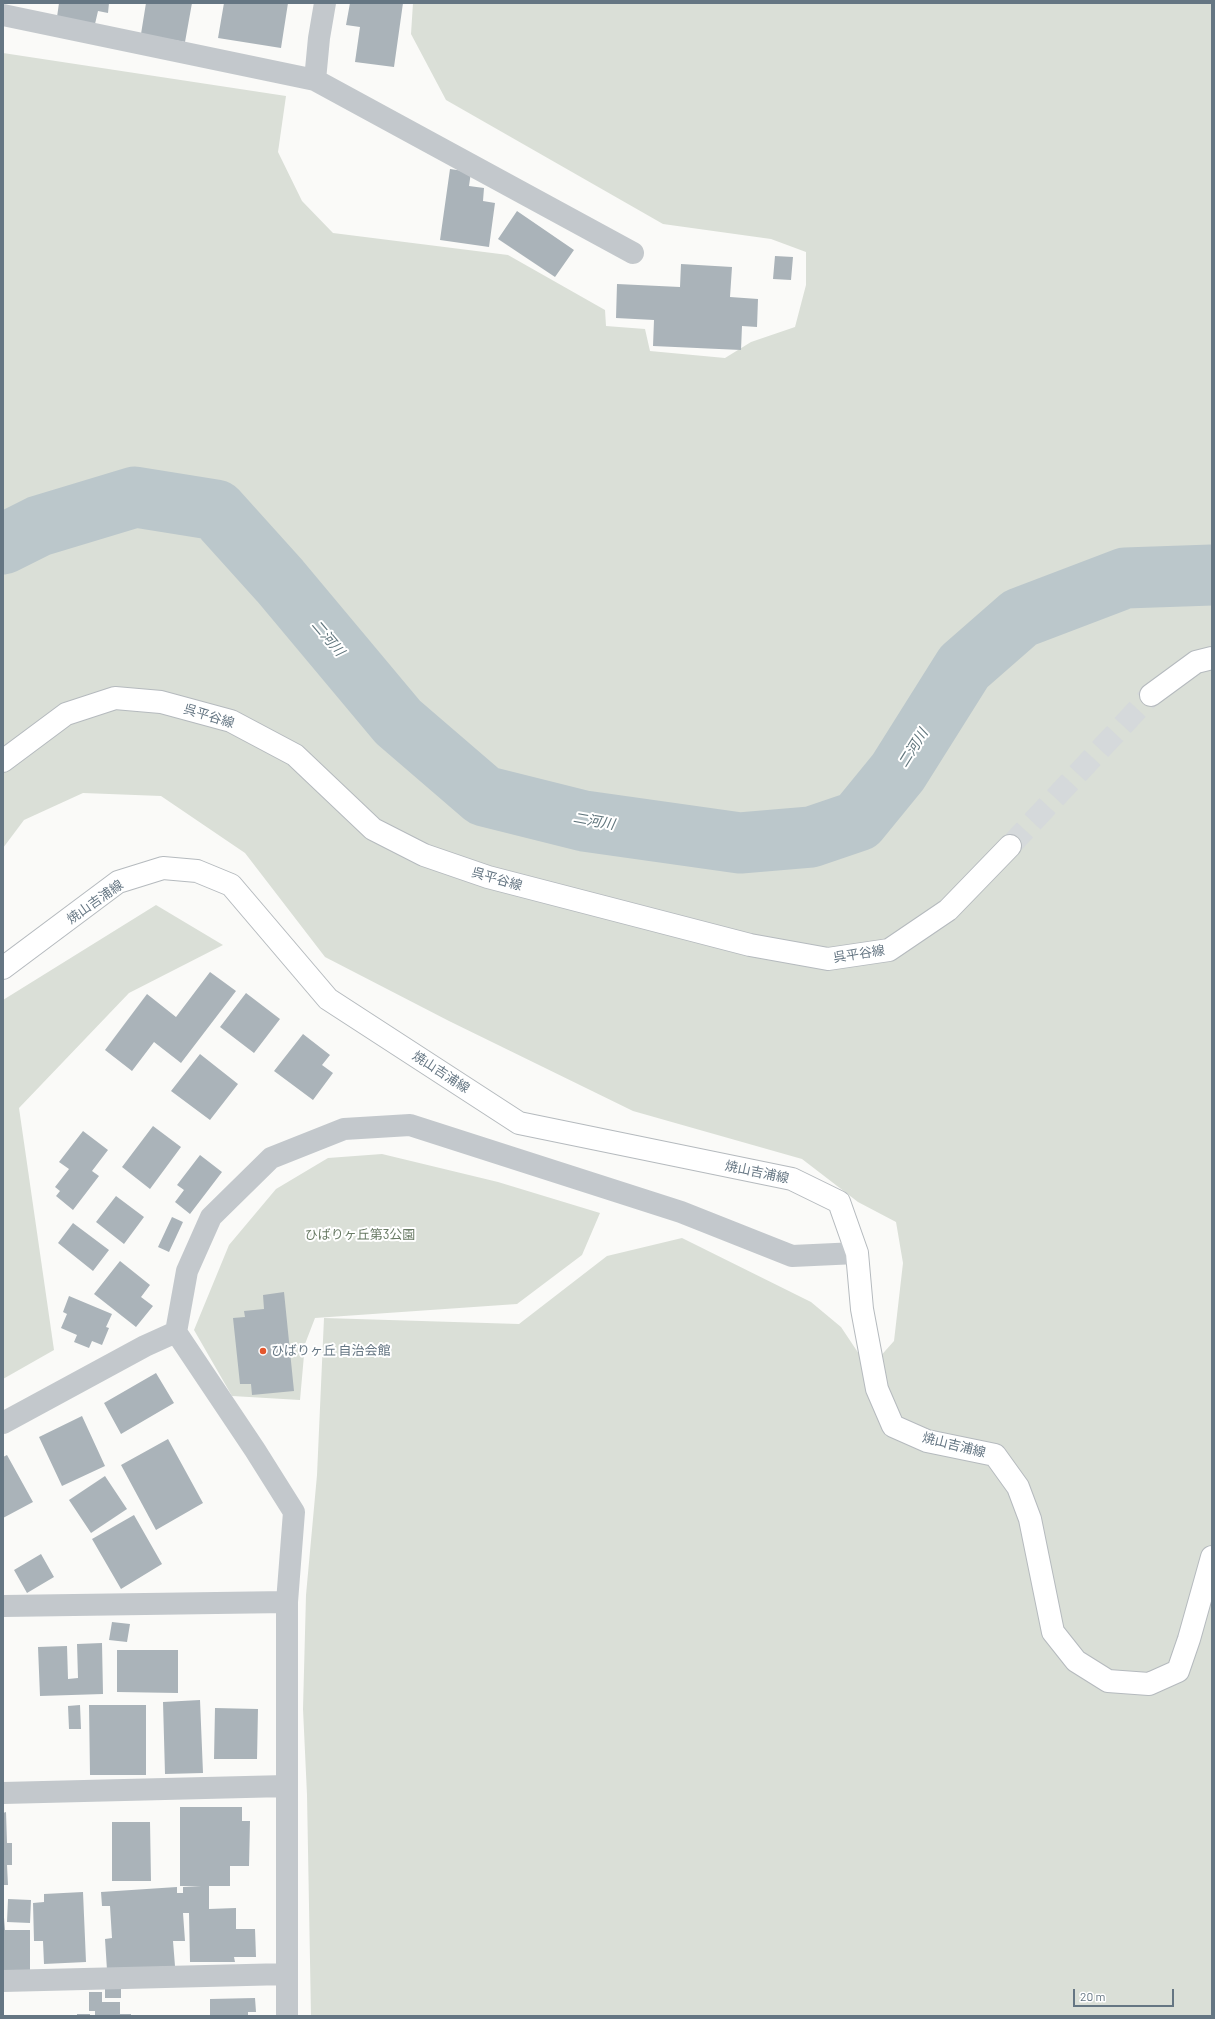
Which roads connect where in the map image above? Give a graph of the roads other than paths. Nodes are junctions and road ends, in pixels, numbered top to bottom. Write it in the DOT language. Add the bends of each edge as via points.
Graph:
graph roads {
  1 [pos="325,3"];
  2 [pos="3,15"];
  3 [pos="315,80"];
  4 [pos="633,253"];
  5 [pos="1212,658"];
  6 [pos="1151,695"];
  7 [pos="3,761"];
  8 [pos="1010,846"];
  9 [pos="3,968"];
  10 [pos="857,1253"];
  11 [pos="176,1332"];
  12 [pos="3,1423"];
  13 [pos="1212,1557"];
  14 [pos="287,1602"];
  15 [pos="3,1606"];
  16 [pos="286,1786"];
  17 [pos="3,1793"];
  18 [pos="287,1974"];
  19 [pos="3,1981"];
  20 [pos="287,2016"];
  1 -- 3 [label="street"];
  2 -- 3 [label="street"];
  3 -- 4 [label="street"];
  5 -- 6 [label="main road" via="1196,662"];
  7 -- 8 [label="main road, 呉平谷線" via="66,714 115,698 161,702 231,721 296,755 373,828 424,855 488,877 750,945 828,959 889,950 948,910"];
  9 -- 10 [label="main road, 焼山吉浦線" via="118,882 163,868 197,871 231,885 328,999 519,1122 792,1179 839,1202"];
  10 -- 11 [label="street" via="792,1256 681,1212 410,1125 344,1129 271,1158 211,1217 187,1271"];
  10 -- 13 [label="main road, 焼山吉浦線" via="862,1309 877,1389 893,1426 928,1441 994,1455 1018,1487 1030,1519 1053,1632 1076,1661 1108,1681 1149,1684 1178,1671"];
  11 -- 12 [label="street" via="145,1346"];
  11 -- 14 [label="street" via="256,1450 294,1512"];
  14 -- 15 [label="street"];
  14 -- 16 [label="street"];
  16 -- 17 [label="street"];
  16 -- 18 [label="street"];
  18 -- 19 [label="street"];
  18 -- 20 [label="street"];
}
